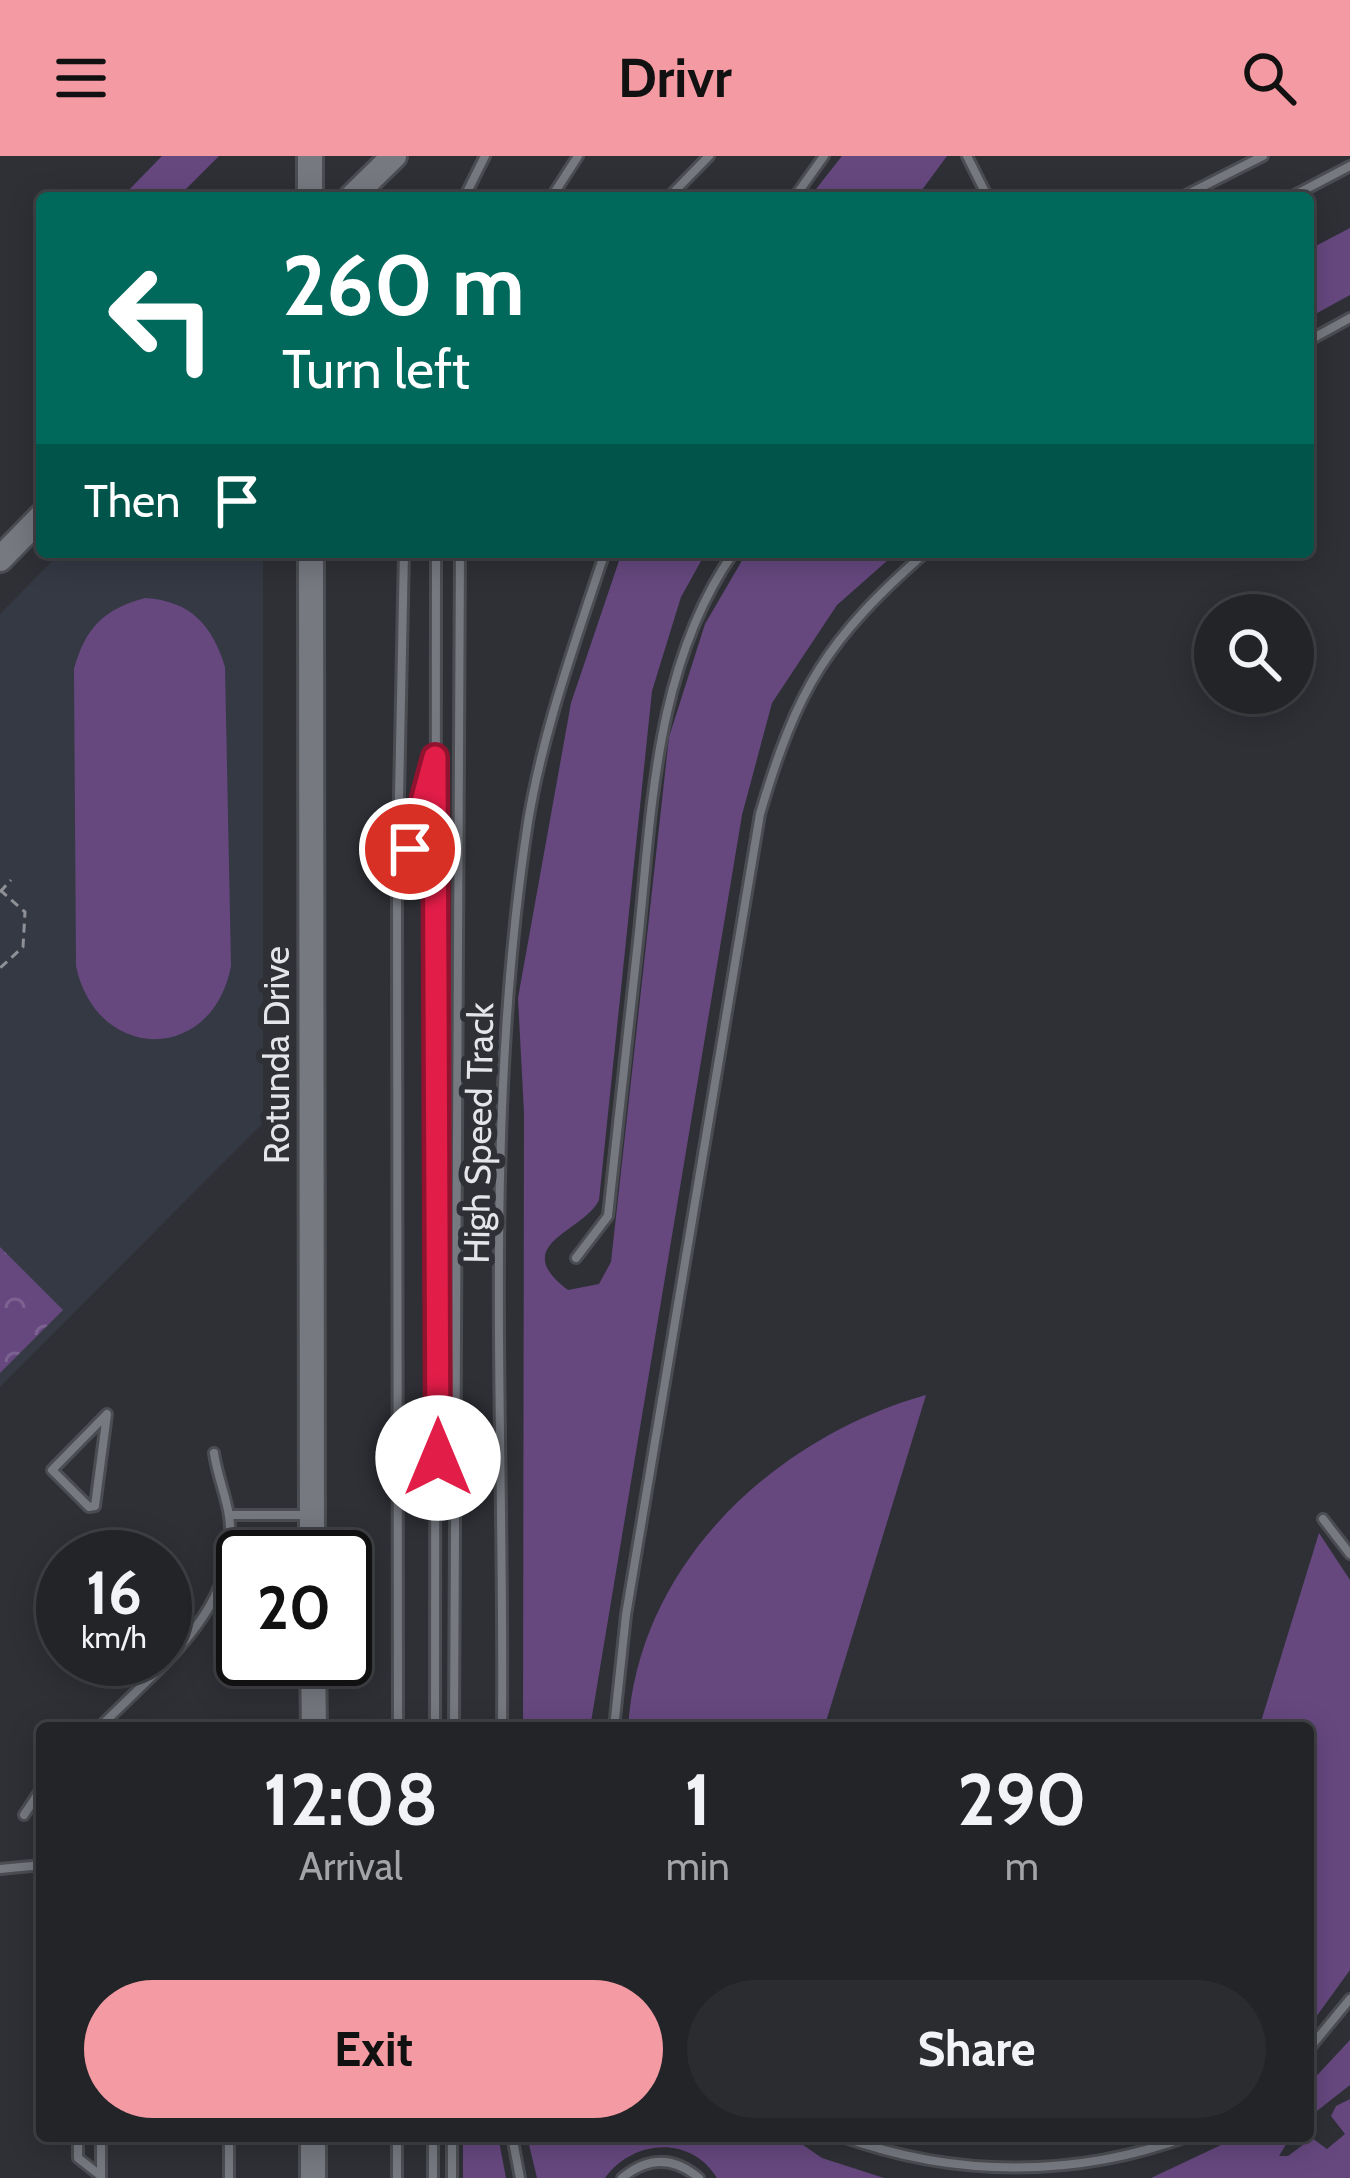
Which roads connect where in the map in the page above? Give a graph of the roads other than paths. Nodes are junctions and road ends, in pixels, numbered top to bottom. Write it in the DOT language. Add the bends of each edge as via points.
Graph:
graph roads {
  1 [pos="310,156"];
  2 [pos="394,156"];
  3 [pos="485,156"];
  4 [pos="578,156"];
  5 [pos="709,156"];
  6 [pos="824,156"];
  7 [pos="967,156"];
  8 [pos="1263,156"];
  9 [pos="1350,166"];
  10 [pos="310,192"];
  11 [pos="357,192"];
  12 [pos="467,192"];
  13 [pos="555,192"];
  14 [pos="674,192"];
  15 [pos="798,192"];
  16 [pos="985,192"];
  17 [pos="1192,192"];
  18 [pos="1300,192"];
  19 [pos="1350,318"];
  20 [pos="1314,338"];
  21 [pos="36,522"];
  22 [pos="311,558"];
  23 [pos="404,558"];
  24 [pos="436,558"];
  25 [pos="460,558"];
  26 [pos="603,558"];
  27 [pos="730,558"];
  28 [pos="919,558"];
  29 [pos="0,559"];
  30 [pos="435,757"];
  31 [pos="397,895"];
  32 [pos="577,1258"];
  33 [pos="107,1414"];
  34 [pos="214,1453"];
  35 [pos="229,1515"];
  36 [pos="312,1515"];
  37 [pos="1323,1519"];
  38 [pos="229,1530"];
  39 [pos="312,1530"];
  40 [pos="1350,1554"];
  41 [pos="216,1595"];
  42 [pos="313,1686"];
  43 [pos="105,1722"];
  44 [pos="314,1722"];
  45 [pos="398,1722"];
  46 [pos="435,1722"];
  47 [pos="454,1722"];
  48 [pos="502,1722"];
  49 [pos="615,1722"];
  50 [pos="36,1797"];
  51 [pos="24,1815"];
  52 [pos="36,1866"];
  53 [pos="0,1870"];
  54 [pos="1350,1999"];
  55 [pos="1314,2043"];
  56 [pos="78,2142"];
  57 [pos="101,2142"];
  58 [pos="229,2142"];
  59 [pos="313,2142"];
  60 [pos="397,2142"];
  61 [pos="433,2142"];
  62 [pos="452,2142"];
  63 [pos="513,2142"];
  64 [pos="856,2142"];
  65 [pos="1177,2142"];
  66 [pos="101,2177"];
  67 [pos="229,2178"];
  68 [pos="313,2178"];
  69 [pos="397,2178"];
  70 [pos="434,2178"];
  71 [pos="452,2178"];
  72 [pos="520,2178"];
  73 [pos="622,2178"];
  74 [pos="699,2178"];
  1 -- 10 [label="main road"];
  2 -- 11 [label="main road"];
  3 -- 12 [label="lane"];
  4 -- 13 [label="lane"];
  5 -- 14 [label="lane"];
  6 -- 15 [label="lane"];
  7 -- 16 [label="lane"];
  8 -- 17 [label="lane"];
  9 -- 18 [label="lane"];
  19 -- 20 [label="lane"];
  21 -- 29 [label="main road"];
  22 -- 36 [label="main road, Rotunda Drive"];
  23 -- 31 [label="lane"];
  24 -- 30 [label="lane"];
  25 -- 47 [label="lane"];
  26 -- 48 [label="lane, High Speed Track" via="529,818 504,1016"];
  27 -- 32 [label="lane" via="675,674 654,782 608,1216"];
  28 -- 49 [label="lane" via="870,601 817,666 783,737 760,814"];
  30 -- 31 [label="lane"];
  30 -- 46 [label="lane"];
  31 -- 45 [label="lane"];
  33 -- 33 [label="lane" via="52,1470 88,1507 95,1506"];
  34 -- 35 [label="lane"];
  35 -- 36 [label="lane"];
  35 -- 38 [label="lane"];
  36 -- 39 [label="main road, Rotunda Drive"];
  37 -- 40 [label="lane"];
  41 -- 43 [label="lane" via="202,1622"];
  42 -- 44 [label="main road"];
  50 -- 51 [label="lane"];
  52 -- 53 [label="lane"];
  54 -- 55 [label="lane"];
  56 -- 66 [label="lane" via="78,2158"];
  57 -- 66 [label="lane"];
  58 -- 67 [label="lane"];
  59 -- 68 [label="main road"];
  60 -- 69 [label="lane"];
  61 -- 70 [label="lane"];
  62 -- 71 [label="lane"];
  63 -- 72 [label="lane"];
  64 -- 65 [label="lane" via="917,2164 998,2176 1079,2171"];
  73 -- 74 [label="lane" via="658,2160"];
}
